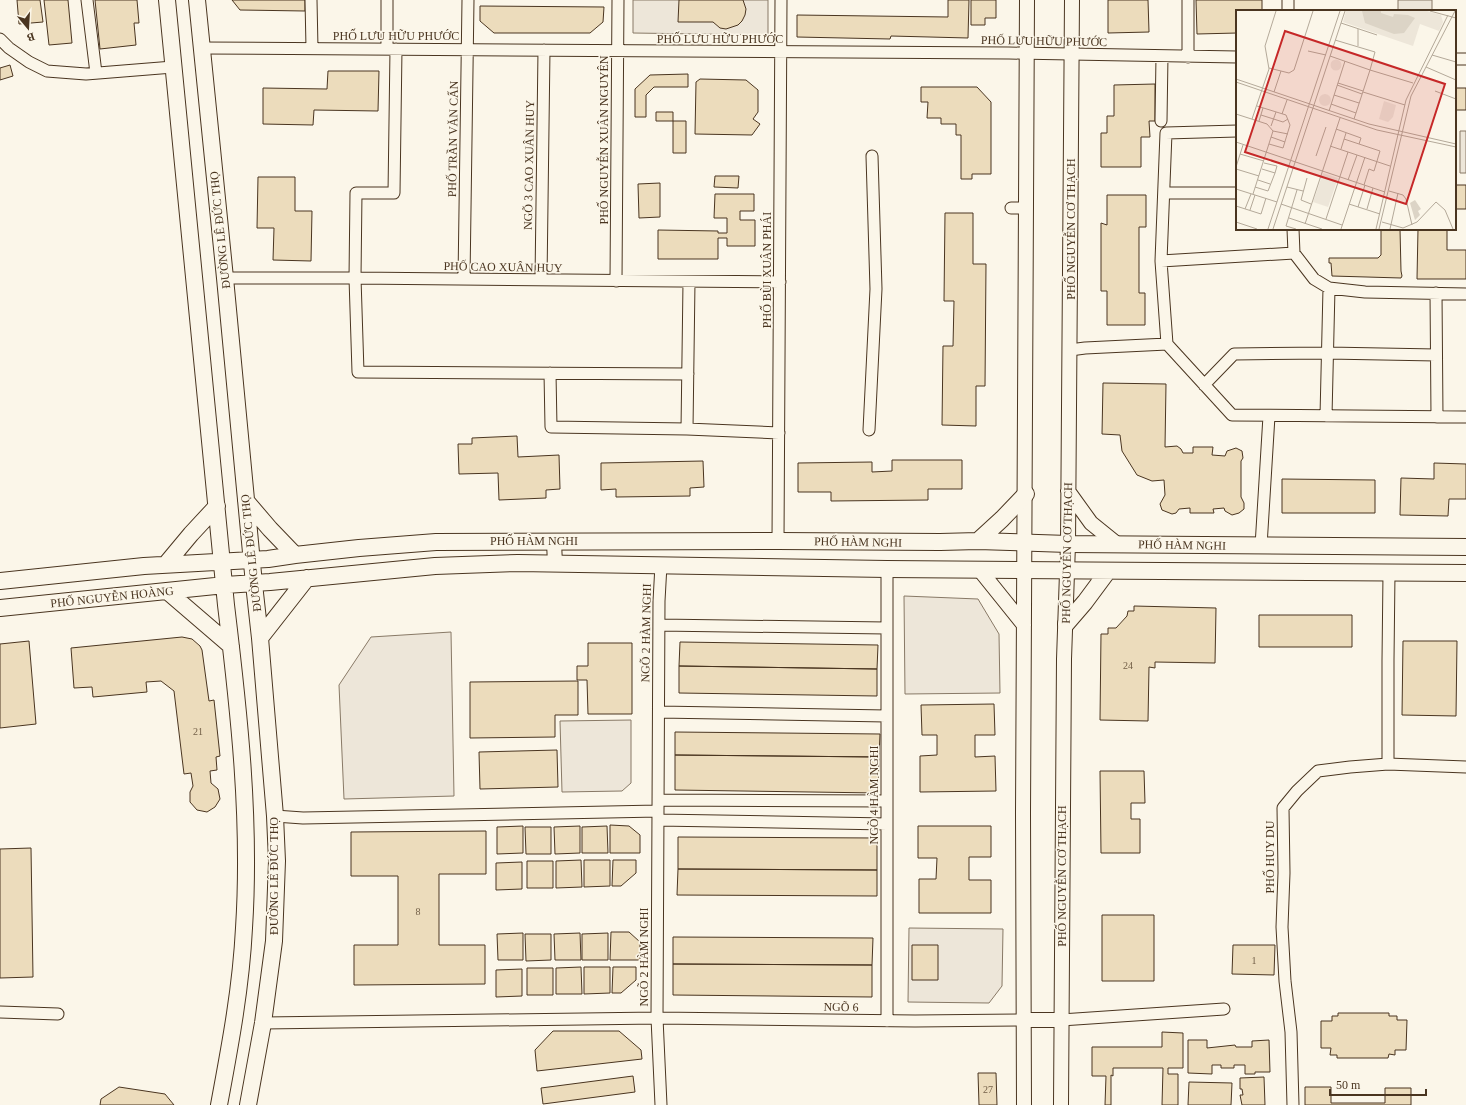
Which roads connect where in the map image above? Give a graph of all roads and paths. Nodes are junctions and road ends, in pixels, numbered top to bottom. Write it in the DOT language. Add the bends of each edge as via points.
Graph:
graph roads {
  1 [pos="87,0"];
  2 [pos="167,0"];
  3 [pos="197,0"];
  4 [pos="311,0"];
  5 [pos="387,0"];
  6 [pos="468,0"];
  7 [pos="618,0"];
  8 [pos="781,0"];
  9 [pos="1028,0"];
  10 [pos="1072,0"];
  11 [pos="1188,0"];
  12 [pos="0,39"];
  13 [pos="202,48"];
  14 [pos="312,48"];
  15 [pos="391,49"];
  16 [pos="467,49"];
  17 [pos="544,50"];
  18 [pos="618,51"];
  19 [pos="781,52"];
  20 [pos="1027,53"];
  21 [pos="1072,54"];
  22 [pos="1162,56"];
  23 [pos="1188,56"];
  24 [pos="1236,57"];
  25 [pos="1456,58"];
  26 [pos="1466,59"];
  27 [pos="173,67"];
  28 [pos="96,73"];
  29 [pos="1161,121"];
  30 [pos="1236,131"];
  31 [pos="872,156"];
  32 [pos="1164,193"];
  33 [pos="1236,193"];
  34 [pos="1011,208"];
  35 [pos="1027,208"];
  36 [pos="1293,230"];
  37 [pos="1294,253"];
  38 [pos="1161,261"];
  39 [pos="225,278"];
  40 [pos="355,278"];
  41 [pos="464,279"];
  42 [pos="541,280"];
  43 [pos="616,280"];
  44 [pos="688,282"];
  45 [pos="780,282"];
  46 [pos="1330,288"];
  47 [pos="1436,293"];
  48 [pos="1466,294"];
  49 [pos="1168,344"];
  50 [pos="1070,350"];
  51 [pos="1328,352"];
  52 [pos="1436,355"];
  53 [pos="550,373"];
  54 [pos="688,374"];
  55 [pos="1204,386"];
  56 [pos="1269,416"];
  57 [pos="1326,416"];
  58 [pos="1438,417"];
  59 [pos="1466,417"];
  60 [pos="687,429"];
  61 [pos="869,430"];
  62 [pos="779,433"];
  63 [pos="1068,491"];
  64 [pos="1026,494"];
  65 [pos="246,501"];
  66 [pos="217,506"];
  67 [pos="778,541"];
  68 [pos="978,541"];
  69 [pos="554,542"];
  70 [pos="1024,543"];
  71 [pos="1068,544"];
  72 [pos="1117,544"];
  73 [pos="1261,546"];
  74 [pos="1466,547"];
  75 [pos="295,554"];
  76 [pos="252,559"];
  77 [pos="223,560"];
  78 [pos="166,564"];
  79 [pos="555,564"];
  80 [pos="661,565"];
  81 [pos="887,569"];
  82 [pos="979,569"];
  83 [pos="1024,569"];
  84 [pos="1068,570"];
  85 [pos="1108,571"];
  86 [pos="1389,572"];
  87 [pos="1466,573"];
  88 [pos="307,578"];
  89 [pos="0,581"];
  90 [pos="254,584"];
  91 [pos="225,585"];
  92 [pos="167,591"];
  93 [pos="0,608"];
  94 [pos="1066,624"];
  95 [pos="659,625"];
  96 [pos="1024,625"];
  97 [pos="886,628"];
  98 [pos="260,638"];
  99 [pos="231,646"];
  100 [pos="659,712"];
  101 [pos="886,716"];
  102 [pos="1388,764"];
  103 [pos="1466,767"];
  104 [pos="887,801"];
  105 [pos="658,810"];
  106 [pos="275,816"];
  107 [pos="887,824"];
  108 [pos="1224,1009"];
  109 [pos="0,1012"];
  110 [pos="58,1014"];
  111 [pos="657,1018"];
  112 [pos="1024,1020"];
  113 [pos="1061,1020"];
  114 [pos="886,1021"];
  115 [pos="263,1023"];
  116 [pos="219,1105"];
  117 [pos="248,1105"];
  118 [pos="661,1105"];
  119 [pos="1024,1105"];
  120 [pos="1061,1105"];
  121 [pos="1293,1105"];
  1 -- 28 [label="street"];
  2 -- 27 [label="main road"];
  3 -- 13 [label="main road, ĐƯỜNG LÊ ĐỨC THỌ"];
  4 -- 14 [label="street"];
  5 -- 15 [label="street"];
  6 -- 16 [label="street, PHỐ TRẦN VĂN CẨN"];
  7 -- 18 [label="street, PHỐ NGUYỄN XUÂN NGUYÊN"];
  8 -- 19 [label="street, PHỐ BÙI XUÂN PHÁI"];
  9 -- 20 [label="street"];
  10 -- 21 [label="street, PHỐ NGUYỄN CƠ THẠCH"];
  11 -- 23 [label="street"];
  12 -- 28 [label="street" via="29,62 47,71"];
  13 -- 14 [label="street, PHỐ LƯU HỮU PHƯỚC"];
  13 -- 39 [label="main road, ĐƯỜNG LÊ ĐỨC THỌ"];
  14 -- 15 [label="street, PHỐ LƯU HỮU PHƯỚC"];
  15 -- 16 [label="street, PHỐ LƯU HỮU PHƯỚC"];
  15 -- 40 [label="street" via="394,193 356,193"];
  16 -- 17 [label="street, PHỐ LƯU HỮU PHƯỚC"];
  16 -- 41 [label="street, PHỐ TRẦN VĂN CẨN"];
  17 -- 18 [label="street, PHỐ LƯU HỮU PHƯỚC"];
  17 -- 42 [label="street, NGÕ 3 CAO XUÂN HUY"];
  18 -- 19 [label="street, PHỐ LƯU HỮU PHƯỚC"];
  18 -- 43 [label="street, PHỐ NGUYỄN XUÂN NGUYÊN"];
  19 -- 20 [label="street, PHỐ LƯU HỮU PHƯỚC"];
  19 -- 45 [label="street, PHỐ BÙI XUÂN PHÁI"];
  20 -- 21 [label="street, PHỐ LƯU HỮU PHƯỚC"];
  20 -- 35 [label="street"];
  21 -- 22 [label="street, PHỐ LƯU HỮU PHƯỚC"];
  21 -- 50 [label="street, PHỐ NGUYỄN CƠ THẠCH"];
  22 -- 23 [label="street, PHỐ LƯU HỮU PHƯỚC"];
  22 -- 29 [label="street"];
  23 -- 24 [label="street, PHỐ LƯU HỮU PHƯỚC"];
  25 -- 26 [label="street"];
  27 -- 28 [label="street"];
  27 -- 66 [label="main road"];
  30 -- 32 [label="street" via="1166,133"];
  31 -- 61 [label="street" via="876,289"];
  32 -- 33 [label="street"];
  32 -- 38 [label="street"];
  34 -- 35 [label="street"];
  35 -- 64 [label="street"];
  36 -- 37 [label="street"];
  37 -- 38 [label="street"];
  37 -- 46 [label="street" via="1314,278"];
  38 -- 49 [label="street"];
  39 -- 40 [label="street, PHỐ CAO XUÂN HUY"];
  39 -- 65 [label="main road, ĐƯỜNG LÊ ĐỨC THỌ"];
  40 -- 41 [label="street, PHỐ CAO XUÂN HUY"];
  40 -- 53 [label="street" via="358,372"];
  41 -- 42 [label="street, PHỐ CAO XUÂN HUY"];
  42 -- 43 [label="street, PHỐ CAO XUÂN HUY"];
  43 -- 44 [label="street, PHỐ CAO XUÂN HUY"];
  44 -- 45 [label="street, PHỐ CAO XUÂN HUY"];
  44 -- 54 [label="street"];
  45 -- 62 [label="street, PHỐ BÙI XUÂN PHÁI"];
  46 -- 47 [label="street" via="1365,292"];
  46 -- 51 [label="street"];
  47 -- 48 [label="street"];
  47 -- 52 [label="street"];
  49 -- 50 [label="street"];
  49 -- 55 [label="street"];
  50 -- 63 [label="street, PHỐ NGUYỄN CƠ THẠCH"];
  51 -- 52 [label="street"];
  51 -- 55 [label="street" via="1234,354"];
  51 -- 57 [label="street"];
  52 -- 58 [label="street"];
  53 -- 54 [label="street"];
  53 -- 60 [label="street" via="551,427"];
  54 -- 60 [label="street"];
  55 -- 56 [label="street" via="1232,415"];
  56 -- 57 [label="street"];
  56 -- 73 [label="street"];
  57 -- 58 [label="street"];
  58 -- 59 [label="street"];
  60 -- 62 [label="street"];
  62 -- 67 [label="street, PHỐ BÙI XUÂN PHÁI"];
  63 -- 71 [label="street, PHỐ NGUYỄN CƠ THẠCH"];
  63 -- 72 [label="street" via="1091,522"];
  64 -- 68 [label="main road"];
  64 -- 70 [label="street"];
  65 -- 75 [label="main road"];
  65 -- 76 [label="main road, ĐƯỜNG LÊ ĐỨC THỌ"];
  66 -- 77 [label="main road"];
  66 -- 78 [label="main road"];
  67 -- 68 [label="main road, PHỐ HÀM NGHI"];
  67 -- 69 [label="main road, PHỐ HÀM NGHI"];
  68 -- 70 [label="main road, PHỐ HÀM NGHI"];
  69 -- 75 [label="main road, PHỐ HÀM NGHI" via="436,542"];
  69 -- 79 [label="street"];
  70 -- 71 [label="main road, PHỐ HÀM NGHI"];
  70 -- 83 [label="street"];
  71 -- 72 [label="main road, PHỐ HÀM NGHI"];
  71 -- 84 [label="street, PHỐ NGUYỄN CƠ THẠCH"];
  72 -- 73 [label="main road, PHỐ HÀM NGHI"];
  73 -- 74 [label="main road, PHỐ HÀM NGHI"];
  75 -- 76 [label="main road, PHỐ HÀM NGHI"];
  76 -- 77 [label="main road, PHỐ HÀM NGHI"];
  76 -- 90 [label="main road, ĐƯỜNG LÊ ĐỨC THỌ"];
  77 -- 78 [label="main road"];
  77 -- 91 [label="main road"];
  78 -- 89 [label="main road"];
  79 -- 80 [label="main road, PHỐ HÀM NGHI"];
  79 -- 88 [label="main road, PHỐ HÀM NGHI" via="435,566"];
  80 -- 81 [label="main road, PHỐ HÀM NGHI"];
  80 -- 95 [label="street, NGÕ 2 HÀM NGHI"];
  81 -- 82 [label="main road, PHỐ HÀM NGHI"];
  81 -- 97 [label="street, NGÕ 4 HÀM NGHI"];
  82 -- 83 [label="main road, PHỐ HÀM NGHI"];
  82 -- 96 [label="street"];
  83 -- 84 [label="main road, PHỐ HÀM NGHI"];
  83 -- 96 [label="street"];
  84 -- 85 [label="main road, PHỐ HÀM NGHI"];
  84 -- 94 [label="street, PHỐ NGUYỄN CƠ THẠCH"];
  85 -- 86 [label="main road, PHỐ HÀM NGHI"];
  85 -- 94 [label="main road"];
  86 -- 87 [label="main road, PHỐ HÀM NGHI"];
  86 -- 102 [label="street"];
  88 -- 90 [label="main road, PHỐ HÀM NGHI"];
  88 -- 98 [label="main road"];
  90 -- 91 [label="main road, PHỐ NGUYỄN HOÀNG"];
  90 -- 98 [label="main road, ĐƯỜNG LÊ ĐỨC THỌ"];
  91 -- 92 [label="main road, PHỐ NGUYỄN HOÀNG"];
  91 -- 99 [label="main road"];
  92 -- 93 [label="main road, PHỐ NGUYỄN HOÀNG"];
  92 -- 99 [label="main road"];
  94 -- 113 [label="street, PHỐ NGUYỄN CƠ THẠCH"];
  95 -- 97 [label="street"];
  95 -- 100 [label="street, NGÕ 2 HÀM NGHI"];
  96 -- 112 [label="street"];
  97 -- 101 [label="street, NGÕ 4 HÀM NGHI"];
  98 -- 106 [label="main road, ĐƯỜNG LÊ ĐỨC THỌ"];
  99 -- 116 [label="main road" via="245,787 245,912 242,963"];
  100 -- 101 [label="street"];
  100 -- 105 [label="street, NGÕ 2 HÀM NGHI"];
  101 -- 104 [label="street, NGÕ 4 HÀM NGHI"];
  102 -- 103 [label="street, PHỐ HUY DU"];
  102 -- 121 [label="street, PHỐ HUY DU" via="1318,771 1283,808 1282,927 1291,1032"];
  104 -- 105 [label="street"];
  104 -- 107 [label="street, NGÕ 4 HÀM NGHI"];
  105 -- 106 [label="street" via="303,818"];
  105 -- 107 [label="street"];
  105 -- 111 [label="street, NGÕ 2 HÀM NGHI"];
  106 -- 115 [label="main road, ĐƯỜNG LÊ ĐỨC THỌ" via="277,861 274,941"];
  107 -- 114 [label="street, NGÕ 4 HÀM NGHI"];
  108 -- 113 [label="street"];
  109 -- 110 [label="street"];
  111 -- 114 [label="street, NGÕ 6"];
  111 -- 115 [label="street, NGÕ 2 HÀM NGHI"];
  111 -- 118 [label="street"];
  112 -- 113 [label="street"];
  112 -- 114 [label="street, NGÕ 6"];
  112 -- 119 [label="street"];
  113 -- 120 [label="street, PHỐ NGUYỄN CƠ THẠCH"];
  115 -- 117 [label="main road, ĐƯỜNG LÊ ĐỨC THỌ"];
}
